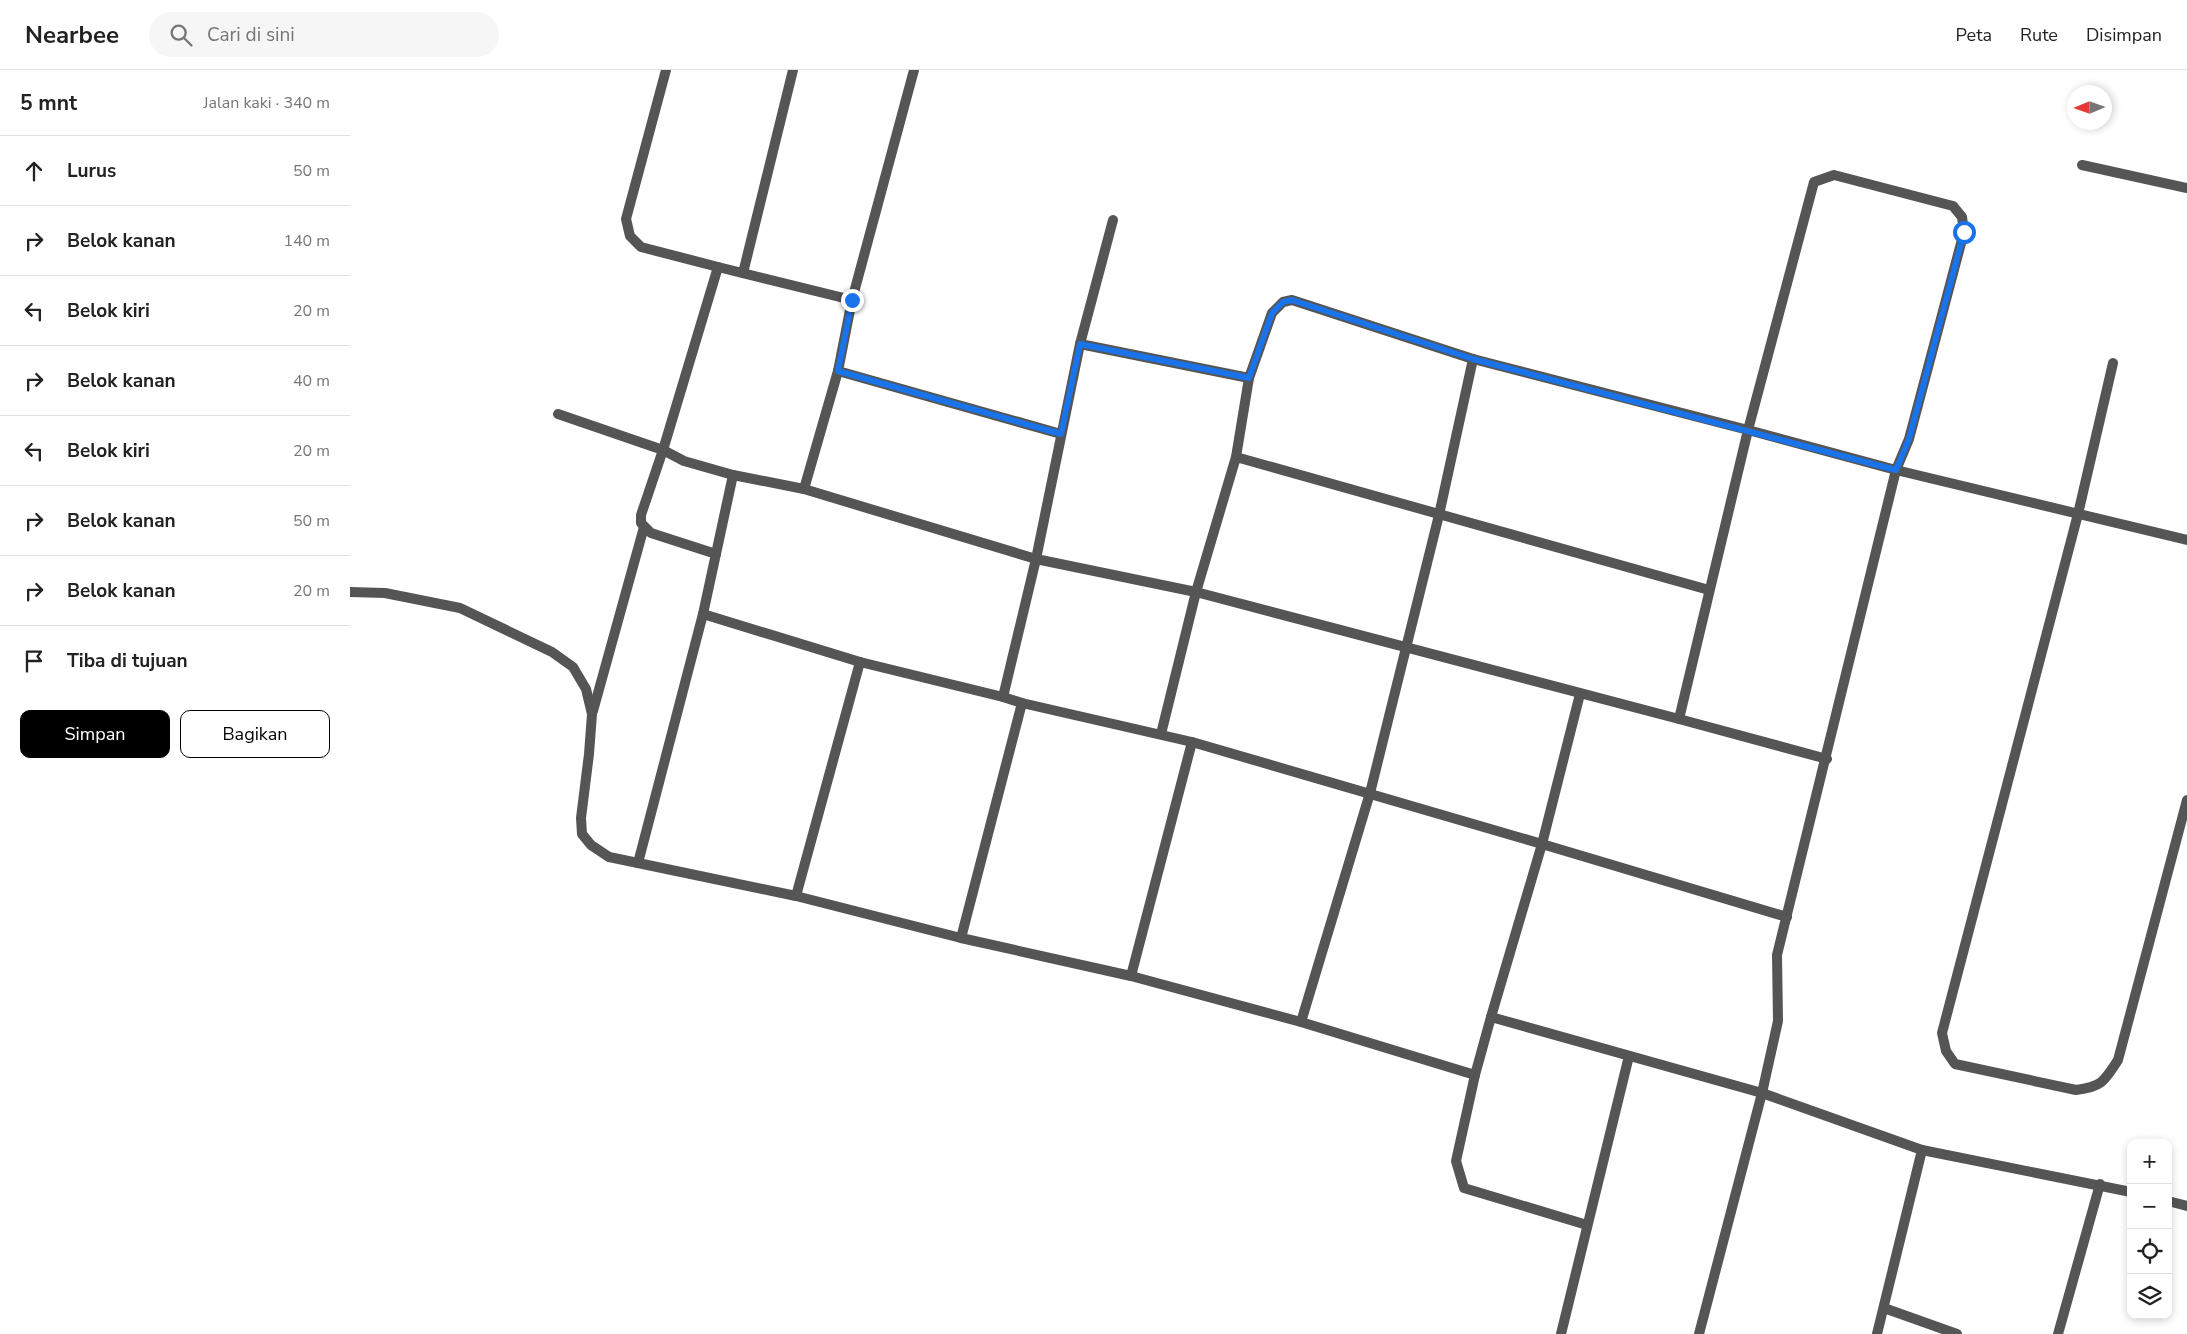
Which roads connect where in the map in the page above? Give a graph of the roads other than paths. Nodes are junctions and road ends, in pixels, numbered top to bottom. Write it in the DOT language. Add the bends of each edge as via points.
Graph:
graph roads {
  1 [pos="666,70"];
  2 [pos="793,70"];
  3 [pos="914,70"];
  4 [pos="2082,165"];
  5 [pos="2187,188"];
  6 [pos="1113,220"];
  7 [pos="718,267"];
  8 [pos="742,273"];
  9 [pos="852,300"];
  10 [pos="1080,344"];
  11 [pos="1473,359"];
  12 [pos="2113,362"];
  13 [pos="838,371"];
  14 [pos="1249,378"];
  15 [pos="558,414"];
  16 [pos="1748,430"];
  17 [pos="1061,434"];
  18 [pos="663,450"];
  19 [pos="1236,457"];
  20 [pos="1896,470"];
  21 [pos="733,475"];
  22 [pos="804,490"];
  23 [pos="2078,514"];
  24 [pos="1439,515"];
  25 [pos="644,527"];
  26 [pos="2187,540"];
  27 [pos="716,554"];
  28 [pos="1036,559"];
  29 [pos="1709,590"];
  30 [pos="350,592"];
  31 [pos="1196,592"];
  32 [pos="703,614"];
  33 [pos="1406,646"];
  34 [pos="860,662"];
  35 [pos="1580,694"];
  36 [pos="1003,697"];
  37 [pos="1022,704"];
  38 [pos="592,714"];
  39 [pos="1679,719"];
  40 [pos="1161,734"];
  41 [pos="1192,742"];
  42 [pos="1827,759"];
  43 [pos="1370,793"];
  44 [pos="2187,800"];
  45 [pos="1542,844"];
  46 [pos="638,863"];
  47 [pos="796,896"];
  48 [pos="1787,917"];
  49 [pos="961,938"];
  50 [pos="1131,976"];
  51 [pos="1491,1017"];
  52 [pos="1302,1022"];
  53 [pos="1629,1056"];
  54 [pos="1474,1075"];
  55 [pos="1762,1093"];
  56 [pos="1922,1150"];
  57 [pos="2100,1184"];
  58 [pos="2127,1191"];
  59 [pos="2172,1202"];
  60 [pos="2187,1206"];
  61 [pos="1587,1225"];
  62 [pos="1884,1308"];
  63 [pos="1561,1334"];
  64 [pos="1699,1334"];
  65 [pos="1877,1334"];
  66 [pos="1957,1334"];
  67 [pos="2058,1334"];
  1 -- 7 [label="street" via="626,219 630,236 641,247"];
  2 -- 8 [label="street"];
  3 -- 9 [label="street"];
  4 -- 5 [label="street"];
  6 -- 10 [label="street"];
  7 -- 8 [label="street"];
  7 -- 18 [label="street"];
  8 -- 9 [label="street"];
  9 -- 13 [label="street"];
  10 -- 14 [label="street"];
  10 -- 17 [label="street"];
  11 -- 14 [label="street" via="1292,300 1283,302 1272,313"];
  11 -- 16 [label="street"];
  11 -- 24 [label="street"];
  12 -- 23 [label="street"];
  13 -- 17 [label="street"];
  13 -- 22 [label="street"];
  14 -- 19 [label="street"];
  15 -- 18 [label="street"];
  16 -- 20 [label="street"];
  16 -- 20 [label="street" via="1814,182 1834,175 1953,206 1962,217 1964,232 1909,439"];
  16 -- 29 [label="street"];
  17 -- 28 [label="street"];
  18 -- 21 [label="street" via="684,461"];
  18 -- 25 [label="street" via="640,520"];
  19 -- 24 [label="street"];
  19 -- 31 [label="street"];
  20 -- 23 [label="street"];
  20 -- 42 [label="street"];
  21 -- 22 [label="street"];
  21 -- 27 [label="street"];
  22 -- 28 [label="street"];
  23 -- 26 [label="street"];
  23 -- 44 [label="street" via="1942,1033 1946,1051 1956,1064 2076,1090 2095,1088 2108,1076 2118,1060"];
  24 -- 29 [label="street"];
  24 -- 33 [label="street"];
  25 -- 27 [label="street" via="651,533"];
  25 -- 38 [label="street"];
  27 -- 32 [label="street"];
  28 -- 31 [label="street"];
  28 -- 36 [label="street"];
  29 -- 39 [label="street"];
  30 -- 38 [label="street" via="384,594 460,608 552,652 573,667 586,689"];
  31 -- 33 [label="street"];
  31 -- 40 [label="street"];
  32 -- 34 [label="street"];
  32 -- 46 [label="street"];
  33 -- 35 [label="street"];
  33 -- 43 [label="street"];
  34 -- 36 [label="street"];
  34 -- 47 [label="street"];
  35 -- 39 [label="street"];
  35 -- 45 [label="street"];
  36 -- 37 [label="street"];
  37 -- 40 [label="street"];
  37 -- 49 [label="street"];
  38 -- 46 [label="street" via="582,834 591,845 609,857"];
  39 -- 42 [label="street"];
  40 -- 41 [label="street"];
  41 -- 43 [label="street"];
  41 -- 50 [label="street"];
  42 -- 48 [label="street"];
  43 -- 45 [label="street"];
  43 -- 52 [label="street"];
  45 -- 48 [label="street"];
  45 -- 51 [label="street"];
  46 -- 47 [label="street"];
  47 -- 49 [label="street"];
  48 -- 55 [label="street" via="1777,955 1778,1021"];
  49 -- 50 [label="street"];
  50 -- 52 [label="street"];
  51 -- 53 [label="street"];
  51 -- 54 [label="street"];
  52 -- 54 [label="street"];
  53 -- 55 [label="street"];
  53 -- 61 [label="street"];
  54 -- 61 [label="street" via="1456,1161 1464,1188"];
  55 -- 56 [label="street"];
  55 -- 64 [label="street"];
  56 -- 57 [label="street"];
  56 -- 62 [label="street"];
  57 -- 58 [label="street"];
  57 -- 67 [label="street"];
  59 -- 60 [label="street"];
  61 -- 63 [label="street"];
  62 -- 65 [label="street"];
  62 -- 66 [label="street"];
}
